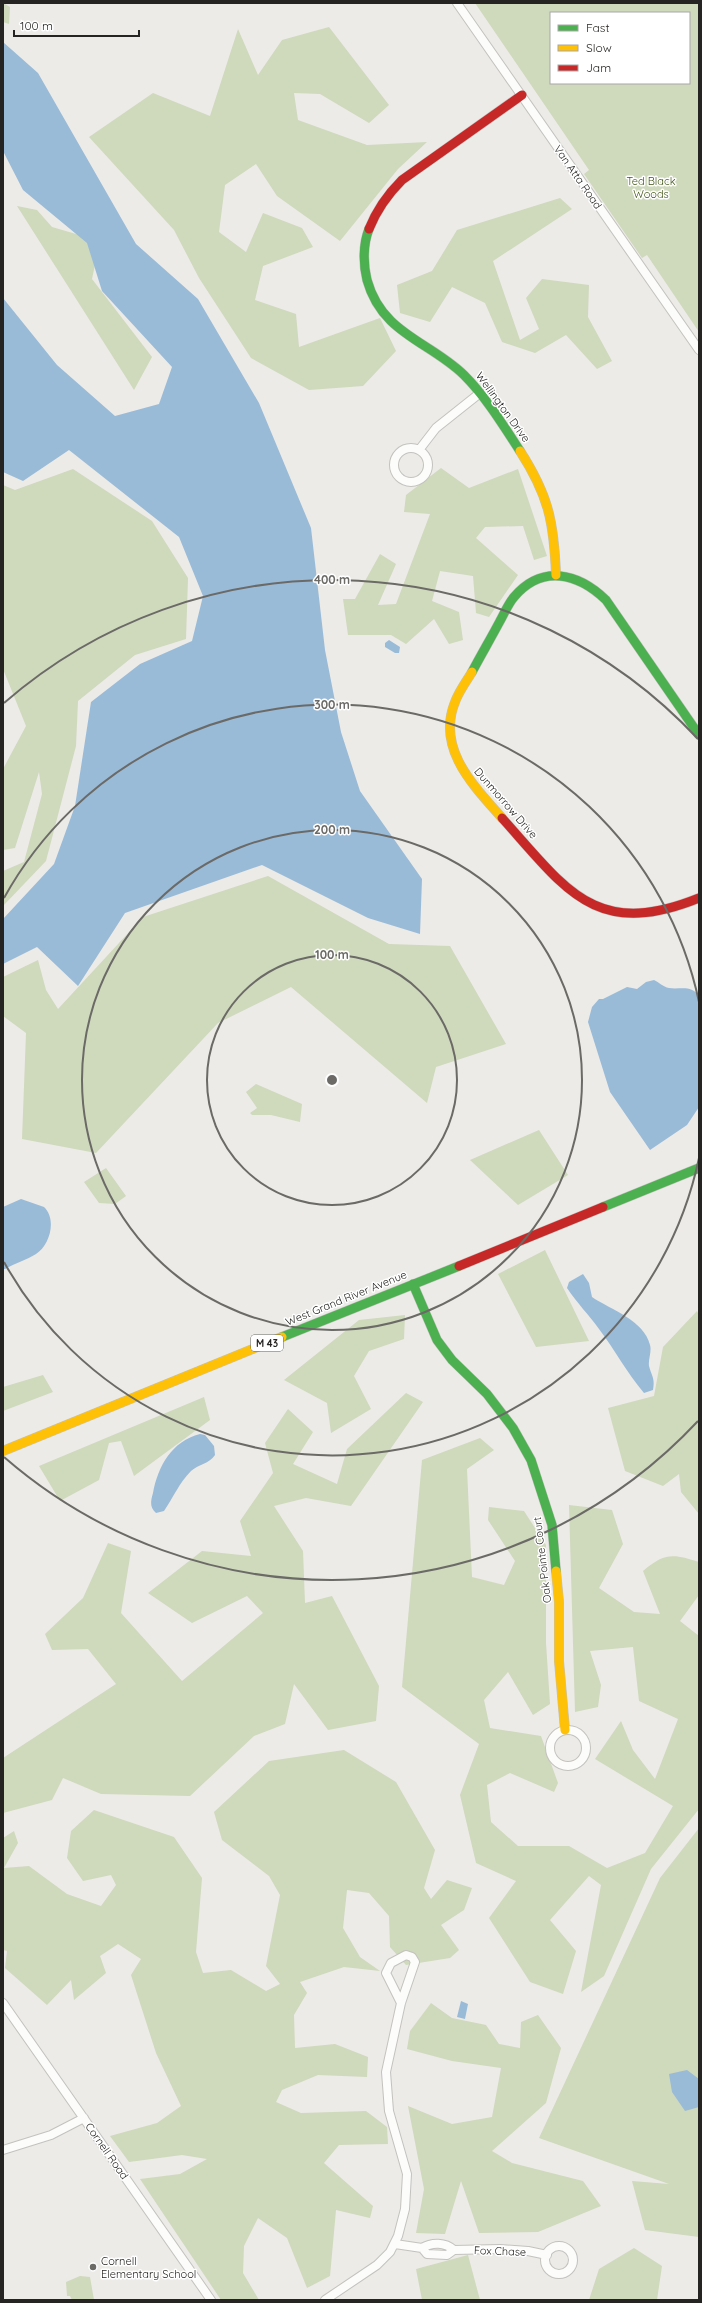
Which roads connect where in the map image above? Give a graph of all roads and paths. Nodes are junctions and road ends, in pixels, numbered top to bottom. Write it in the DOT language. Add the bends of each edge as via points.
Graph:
graph roads {
  1 [pos="457,3"];
  2 [pos="522,95"];
  3 [pos="699,350"];
  4 [pos="480,393"];
  5 [pos="419,450"];
  6 [pos="556,575"];
  7 [pos="699,735"];
  8 [pos="699,898"];
  9 [pos="699,1168"];
  10 [pos="413,1284"];
  11 [pos="3,1451"];
  12 [pos="565,1730"];
  13 [pos="3,2003"];
  14 [pos="401,2003"];
  15 [pos="84,2118"];
  16 [pos="3,2150"];
  17 [pos="395,2244"];
  18 [pos="546,2255"];
  19 [pos="211,2300"];
  20 [pos="325,2300"];
  1 -- 2 [label="street, Van Atta Road"];
  2 -- 3 [label="street, Van Atta Road"];
  2 -- 4 [label="street, Wellington Drive" via="394,186 372,216 366,236 364,252 367,281 382,312 399,330 457,368"];
  4 -- 5 [label="street" via="436,428"];
  4 -- 6 [label="street, Wellington Drive" via="529,464 544,492 553,521"];
  5 -- 5 [label="street" via="408,448 397,455 394,467 401,478 413,482 425,475 428,462"];
  6 -- 7 [label="street" via="574,577 596,588"];
  6 -- 8 [label="street, Dunmorrow Drive" via="532,582 517,594 466,680 455,702 451,719 451,744 454,754 466,777 562,885 588,904 618,913 652,914"];
  9 -- 10 [label="street, West Grand River Avenue / M 43"];
  10 -- 11 [label="street, West Grand River Avenue / M 43"];
  10 -- 12 [label="street, Oak Pointe Court" via="435,1336 452,1360 487,1394 513,1428 531,1460 543,1492 552,1525 560,1602 559,1661"];
  12 -- 12 [label="street" via="555,1736 550,1749 556,1762 569,1766 582,1760 586,1747 580,1734"];
  13 -- 15 [label="street, Cornell Road"];
  14 -- 14 [label="street" via="386,1974 391,1963 406,1954 415,1962"];
  14 -- 17 [label="street" via="386,2072 388,2111 404,2164 407,2186 405,2209"];
  15 -- 16 [label="street" via="51,2135"];
  15 -- 19 [label="street, Cornell Road"];
  17 -- 18 [label="street, Fox Chase" via="422,2248 427,2254 447,2255 454,2250 500,2249"];
  17 -- 20 [label="street" via="377,2265"];
}
